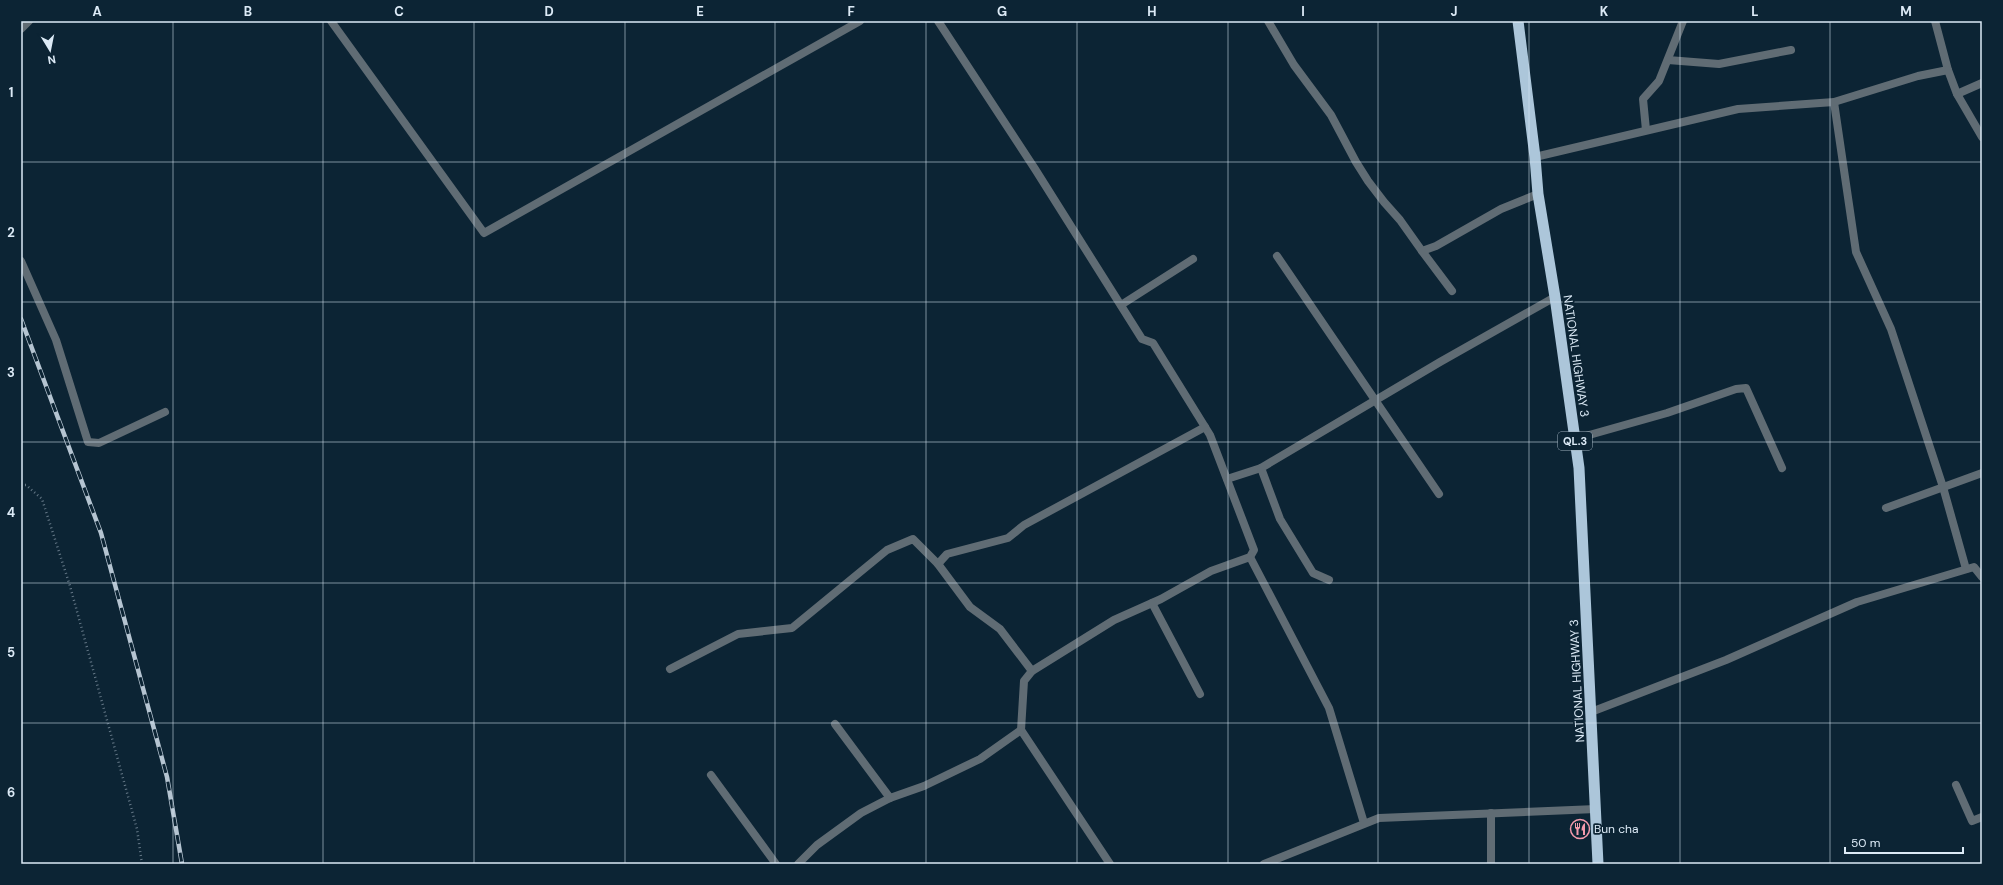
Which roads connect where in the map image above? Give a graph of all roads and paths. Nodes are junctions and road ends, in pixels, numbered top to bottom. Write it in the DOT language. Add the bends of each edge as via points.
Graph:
graph roads {
  1 [pos="29,21"];
  2 [pos="331,21"];
  3 [pos="860,21"];
  4 [pos="938,21"];
  5 [pos="1268,21"];
  6 [pos="1518,21"];
  7 [pos="1683,21"];
  8 [pos="1935,21"];
  9 [pos="21,29"];
  10 [pos="1791,50"];
  11 [pos="1668,60"];
  12 [pos="1948,70"];
  13 [pos="1982,83"];
  14 [pos="1958,94"];
  15 [pos="1834,102"];
  16 [pos="1646,130"];
  17 [pos="1982,137"];
  18 [pos="1536,157"];
  19 [pos="1538,194"];
  20 [pos="1422,251"];
  21 [pos="1277,256"];
  22 [pos="1193,259"];
  23 [pos="21,261"];
  24 [pos="1452,291"];
  25 [pos="1555,297"];
  26 [pos="1121,305"];
  27 [pos="1375,400"];
  28 [pos="165,412"];
  29 [pos="1205,427"];
  30 [pos="1575,439"];
  31 [pos="1261,468"];
  32 [pos="1782,468"];
  33 [pos="1982,473"];
  34 [pos="1227,479"];
  35 [pos="21,485"];
  36 [pos="1943,487"];
  37 [pos="1439,494"];
  38 [pos="1886,508"];
  39 [pos="1250,557"];
  40 [pos="938,564"];
  41 [pos="1966,569"];
  42 [pos="1982,576"];
  43 [pos="1329,580"];
  44 [pos="1152,603"];
  45 [pos="670,669"];
  46 [pos="1032,671"];
  47 [pos="1200,694"];
  48 [pos="1591,712"];
  49 [pos="835,724"];
  50 [pos="1021,730"];
  51 [pos="711,775"];
  52 [pos="1956,785"];
  53 [pos="890,798"];
  54 [pos="1596,809"];
  55 [pos="1490,813"];
  56 [pos="1982,817"];
  57 [pos="1364,824"];
  58 [pos="1269,863"];
  59 [pos="142,864"];
  60 [pos="776,864"];
  61 [pos="798,864"];
  62 [pos="1110,864"];
  63 [pos="1491,864"];
  64 [pos="1598,864"];
  1 -- 9 [label="street"];
  2 -- 3 [label="street" via="484,233"];
  4 -- 26 [label="street"];
  5 -- 20 [label="street" via="1294,65 1331,115 1368,181"];
  6 -- 18 [label="highway, NATIONAL HIGHWAY 3 / QL.3"];
  7 -- 11 [label="street"];
  8 -- 12 [label="street"];
  10 -- 11 [label="street" via="1719,64"];
  11 -- 16 [label="street" via="1659,81 1643,99"];
  12 -- 14 [label="street"];
  12 -- 15 [label="street" via="1918,76"];
  13 -- 14 [label="street"];
  14 -- 17 [label="street"];
  15 -- 16 [label="street" via="1738,109"];
  15 -- 36 [label="street" via="1856,252 1891,328"];
  16 -- 18 [label="street"];
  18 -- 19 [label="highway, NATIONAL HIGHWAY 3 / QL.3"];
  19 -- 20 [label="street" via="1501,209 1436,246"];
  19 -- 25 [label="highway, NATIONAL HIGHWAY 3 / QL.3"];
  20 -- 24 [label="street"];
  21 -- 27 [label="street"];
  22 -- 26 [label="street"];
  23 -- 28 [label="street" via="56,340 88,442 99,443"];
  25 -- 27 [label="street"];
  25 -- 30 [label="highway, NATIONAL HIGHWAY 3 / QL.3"];
  26 -- 29 [label="street" via="1142,340 1153,343"];
  27 -- 31 [label="street"];
  27 -- 37 [label="street"];
  29 -- 34 [label="street"];
  29 -- 40 [label="street" via="1024,525 1008,538 947,554"];
  30 -- 32 [label="street" via="1667,414 1736,389 1746,388"];
  30 -- 48 [label="highway, NATIONAL HIGHWAY 3 / QL.3" via="1579,468"];
  31 -- 34 [label="street"];
  31 -- 43 [label="street" via="1280,519 1313,573"];
  33 -- 36 [label="street"];
  34 -- 39 [label="street" via="1254,550"];
  35 -- 59 [label="path" via="26,485 42,498 68,579 137,829"];
  36 -- 38 [label="street"];
  36 -- 41 [label="street"];
  39 -- 44 [label="street" via="1211,571"];
  39 -- 57 [label="street" via="1329,708"];
  40 -- 45 [label="street" via="913,539 888,550 792,628 738,634"];
  40 -- 46 [label="street" via="970,607 1000,629"];
  41 -- 42 [label="street" via="1974,567"];
  41 -- 48 [label="street" via="1857,602 1726,660"];
  44 -- 46 [label="street" via="1114,620"];
  44 -- 47 [label="street"];
  46 -- 50 [label="street" via="1024,681"];
  48 -- 54 [label="highway, NATIONAL HIGHWAY 3 / QL.3"];
  49 -- 53 [label="street"];
  50 -- 53 [label="street" via="980,759 924,786"];
  50 -- 62 [label="street"];
  51 -- 60 [label="street"];
  52 -- 56 [label="street" via="1972,821"];
  53 -- 61 [label="street" via="860,813 817,845"];
  54 -- 55 [label="street"];
  54 -- 64 [label="highway, NATIONAL HIGHWAY 3 / QL.3"];
  55 -- 57 [label="street" via="1379,818"];
  55 -- 63 [label="street"];
  57 -- 58 [label="street"];
}
